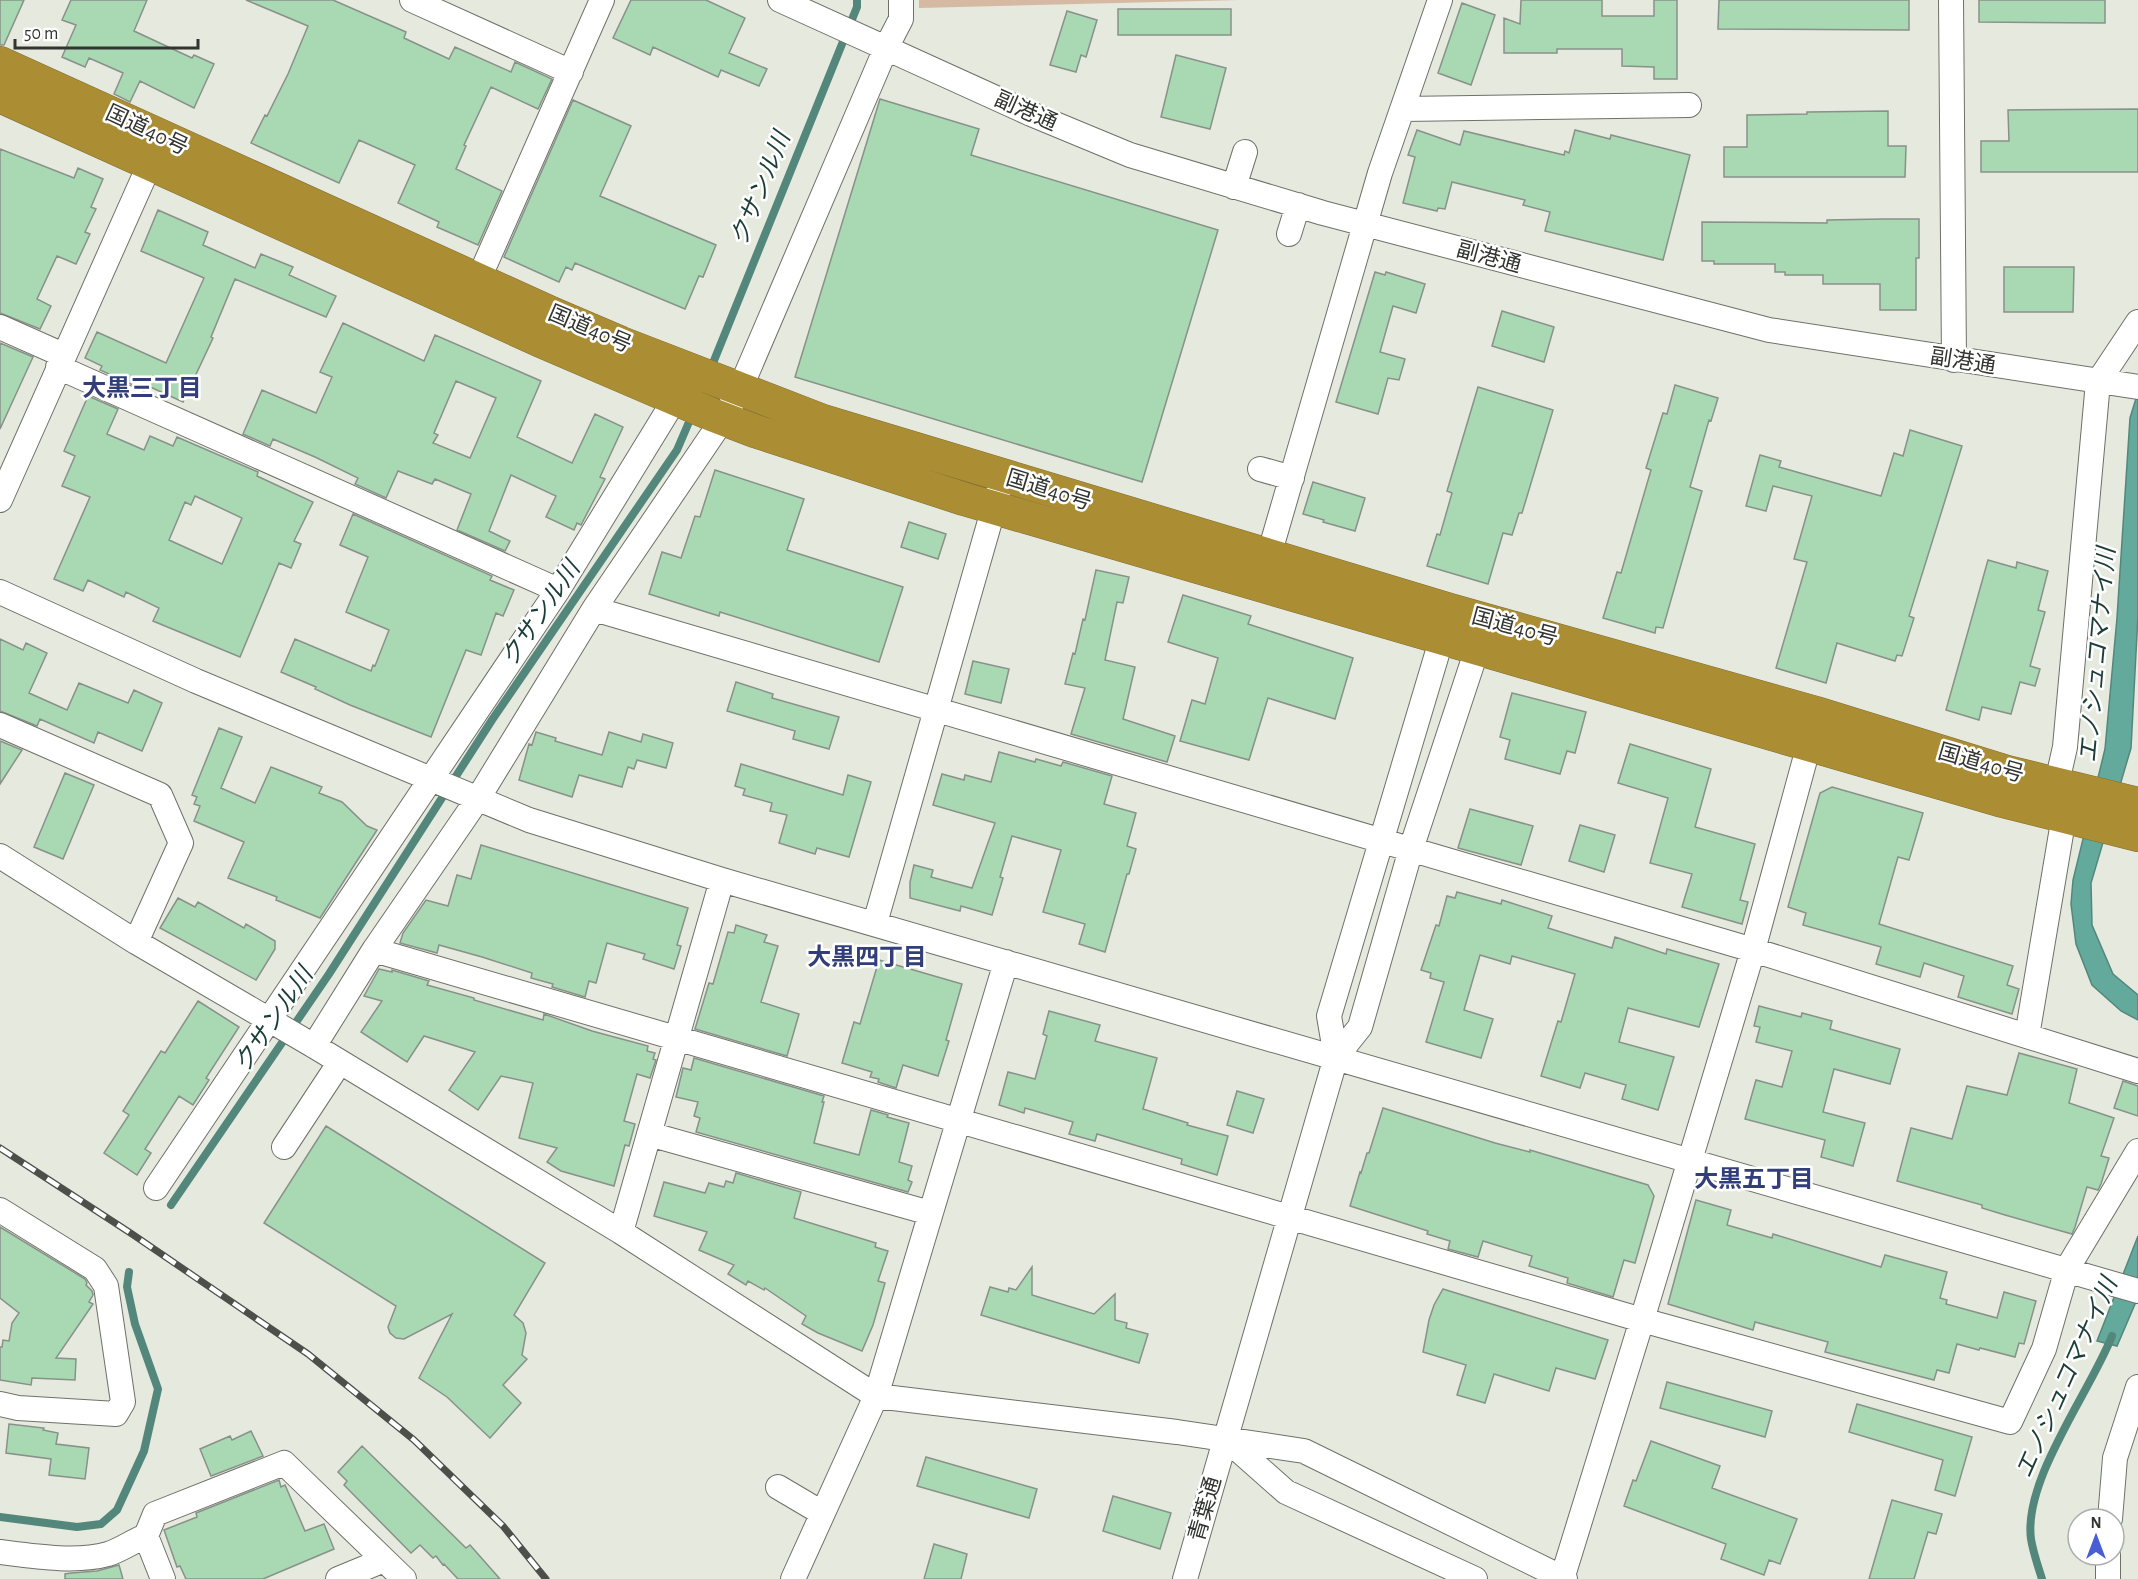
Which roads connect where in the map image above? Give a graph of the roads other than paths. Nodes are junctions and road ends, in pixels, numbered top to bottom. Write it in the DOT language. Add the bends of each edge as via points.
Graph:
graph roads {
  1 [pos="412,0"];
  2 [pos="602,0"];
  3 [pos="780,0"];
  4 [pos="901,0"];
  5 [pos="1440,0"];
  6 [pos="1950,0"];
  7 [pos="816,11"];
  8 [pos="879,45"];
  9 [pos="0,63"];
  10 [pos="571,72"];
  11 [pos="0,96"];
  12 [pos="1689,105"];
  13 [pos="1403,109"];
  14 [pos="155,150"];
  15 [pos="1245,152"];
  16 [pos="1234,187"];
  17 [pos="1298,206"];
  18 [pos="1364,225"];
  19 [pos="1289,234"];
  20 [pos="473,293"];
  21 [pos="2138,322"];
  22 [pos="0,327"];
  23 [pos="1954,360"];
  24 [pos="61,361"];
  25 [pos="715,380"];
  26 [pos="2098,382"];
  27 [pos="2134,387"];
  28 [pos="700,409"];
  29 [pos="1260,469"];
  30 [pos="1003,476"];
  31 [pos="1292,478"];
  32 [pos="0,500"];
  33 [pos="993,508"];
  34 [pos="1269,555"];
  35 [pos="558,590"];
  36 [pos="0,592"];
  37 [pos="594,609"];
  38 [pos="1446,623"];
  39 [pos="1482,634"];
  40 [pos="937,711"];
  41 [pos="1816,713"];
  42 [pos="0,725"];
  43 [pos="1810,745"];
  44 [pos="436,781"];
  45 [pos="471,797"];
  46 [pos="2069,805"];
  47 [pos="2128,817"];
  48 [pos="1381,841"];
  49 [pos="1411,849"];
  50 [pos="0,856"];
  51 [pos="722,880"];
  52 [pos="875,923"];
  53 [pos="136,942"];
  54 [pos="374,950"];
  55 [pos="1753,950"];
  56 [pos="1006,962"];
  57 [pos="274,1022"];
  58 [pos="2027,1035"];
  59 [pos="676,1038"];
  60 [pos="312,1045"];
  61 [pos="1336,1057"];
  62 [pos="340,1062"];
  63 [pos="2138,1071"];
  64 [pos="958,1120"];
  65 [pos="649,1134"];
  66 [pos="284,1147"];
  67 [pos="2138,1151"];
  68 [pos="1690,1161"];
  69 [pos="156,1188"];
  70 [pos="0,1210"];
  71 [pos="930,1213"];
  72 [pos="1290,1216"];
  73 [pos="621,1232"];
  74 [pos="2078,1272"];
  75 [pos="2138,1291"];
  76 [pos="1642,1320"];
  77 [pos="2138,1387"];
  78 [pos="876,1396"];
  79 [pos="0,1404"];
  80 [pos="1225,1438"];
  81 [pos="778,1487"];
  82 [pos="2111,1507"];
  83 [pos="822,1513"];
  84 [pos="146,1536"];
  85 [pos="0,1552"];
  86 [pos="384,1560"];
  87 [pos="163,1579"];
  88 [pos="338,1579"];
  89 [pos="404,1579"];
  90 [pos="792,1579"];
  91 [pos="1185,1579"];
  92 [pos="1475,1579"];
  93 [pos="1564,1579"];
  1 -- 10 [label="street"];
  2 -- 10 [label="street"];
  3 -- 7 [label="street"];
  4 -- 8 [label="street" via="901,19"];
  5 -- 13 [label="street"];
  6 -- 23 [label="street"];
  7 -- 8 [label="street, 副港通"];
  8 -- 16 [label="street, 副港通" via="1130,155"];
  8 -- 25 [label="street"];
  9 -- 14 [label="highway, 国道40号"];
  10 -- 20 [label="street"];
  11 -- 14 [label="highway, 国道40号"];
  12 -- 13 [label="street"];
  13 -- 18 [label="street"];
  14 -- 20 [label="highway, 国道40号"];
  14 -- 24 [label="street"];
  15 -- 16 [label="street"];
  16 -- 17 [label="street, 副港通"];
  17 -- 18 [label="street, 副港通"];
  17 -- 19 [label="street"];
  18 -- 23 [label="street, 副港通" via="1769,330"];
  18 -- 31 [label="street"];
  20 -- 25 [label="highway, 国道40号" via="591,330"];
  20 -- 28 [label="highway, 国道40号"];
  21 -- 26 [label="street"];
  22 -- 24 [label="street"];
  23 -- 26 [label="street, 副港通"];
  24 -- 32 [label="street"];
  24 -- 35 [label="street"];
  25 -- 28 [label="street"];
  25 -- 28 [label="street"];
  25 -- 30 [label="highway, 国道40号" via="823,421"];
  26 -- 27 [label="street, 副港通"];
  26 -- 46 [label="street" via="2065,747"];
  28 -- 33 [label="highway, 国道40号" via="829,457"];
  28 -- 35 [label="street"];
  28 -- 37 [label="street"];
  29 -- 31 [label="street"];
  30 -- 33 [label="street"];
  30 -- 34 [label="highway, 国道40号"];
  31 -- 34 [label="street"];
  33 -- 38 [label="highway, 国道40号"];
  33 -- 40 [label="street"];
  34 -- 38 [label="highway, 国道40号"];
  35 -- 44 [label="street"];
  36 -- 44 [label="street" via="196,681"];
  37 -- 40 [label="street"];
  37 -- 45 [label="street"];
  38 -- 39 [label="highway, 国道40号"];
  38 -- 48 [label="street"];
  39 -- 41 [label="highway, 国道40号"];
  39 -- 43 [label="highway, 国道40号"];
  39 -- 49 [label="street"];
  40 -- 48 [label="street"];
  40 -- 52 [label="street"];
  41 -- 43 [label="street"];
  41 -- 46 [label="highway, 国道40号" via="2007,772"];
  42 -- 53 [label="street" via="160,795 181,843"];
  43 -- 46 [label="highway, 国道40号"];
  43 -- 55 [label="street"];
  44 -- 45 [label="street"];
  44 -- 57 [label="street"];
  45 -- 51 [label="street" via="529,820"];
  45 -- 54 [label="street"];
  46 -- 47 [label="highway, 国道40号"];
  46 -- 58 [label="street"];
  48 -- 49 [label="street"];
  48 -- 61 [label="street" via="1329,1016"];
  49 -- 55 [label="street"];
  49 -- 61 [label="street" via="1360,1027"];
  50 -- 53 [label="street"];
  51 -- 52 [label="street"];
  51 -- 59 [label="street"];
  52 -- 56 [label="street"];
  53 -- 57 [label="street"];
  54 -- 59 [label="street"];
  54 -- 60 [label="street"];
  55 -- 58 [label="street"];
  55 -- 68 [label="street"];
  56 -- 61 [label="street"];
  56 -- 64 [label="street"];
  57 -- 60 [label="street"];
  57 -- 69 [label="street"];
  58 -- 63 [label="street"];
  59 -- 64 [label="street"];
  59 -- 65 [label="street"];
  60 -- 62 [label="street"];
  61 -- 68 [label="street"];
  61 -- 72 [label="street, 青葉通"];
  62 -- 66 [label="street"];
  62 -- 73 [label="street"];
  64 -- 71 [label="street"];
  64 -- 72 [label="street"];
  65 -- 71 [label="street"];
  65 -- 73 [label="street"];
  67 -- 74 [label="street"];
  68 -- 74 [label="street"];
  68 -- 76 [label="street"];
  70 -- 79 [label="street" via="95,1269 106,1286 123,1402 116,1414"];
  71 -- 78 [label="street"];
  72 -- 76 [label="street"];
  72 -- 80 [label="street, 青葉通"];
  73 -- 78 [label="street"];
  74 -- 75 [label="street"];
  74 -- 76 [label="street" via="2010,1422"];
  76 -- 93 [label="street"];
  77 -- 82 [label="street" via="2115,1458"];
  78 -- 80 [label="street"];
  78 -- 83 [label="street"];
  80 -- 91 [label="street, 青葉通"];
  80 -- 92 [label="street" via="1286,1492"];
  80 -- 93 [label="street" via="1304,1451"];
  81 -- 83 [label="street"];
  83 -- 90 [label="street"];
  84 -- 85 [label="street" via="108,1553 84,1558"];
  84 -- 86 [label="street" via="155,1514 284,1463"];
  84 -- 87 [label="street"];
  86 -- 88 [label="street"];
  86 -- 89 [label="street"];
}
